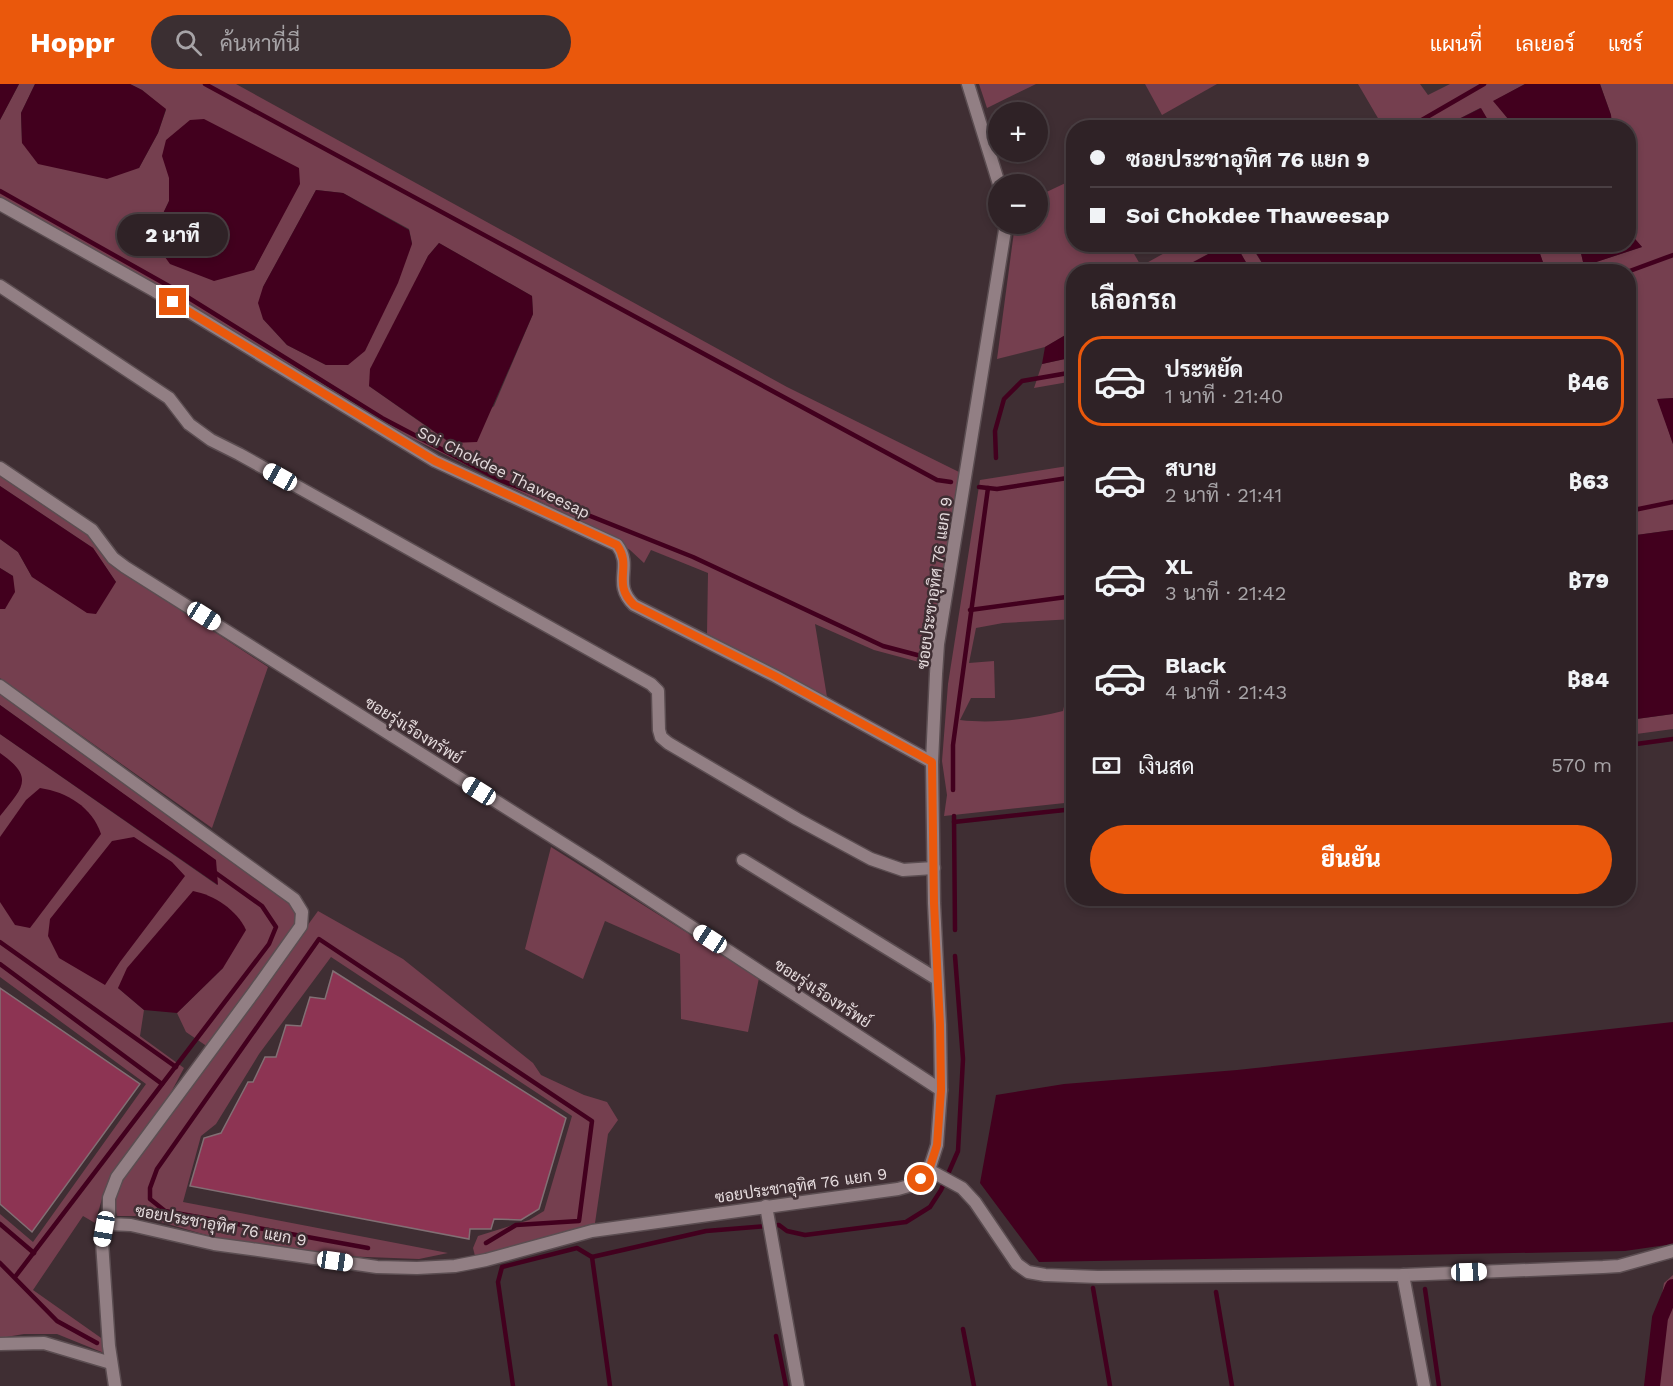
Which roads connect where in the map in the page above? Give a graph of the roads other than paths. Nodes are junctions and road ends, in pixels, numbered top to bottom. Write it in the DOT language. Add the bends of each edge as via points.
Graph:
graph roads {
  1 [pos="968,84"];
  2 [pos="996,174"];
  3 [pos="0,204"];
  4 [pos="1004,234"];
  5 [pos="0,286"];
  6 [pos="0,468"];
  7 [pos="0,686"];
  8 [pos="932,762"];
  9 [pos="743,860"];
  10 [pos="934,868"];
  11 [pos="937,979"];
  12 [pos="941,1090"];
  13 [pos="929,1170"];
  14 [pos="766,1206"];
  15 [pos="109,1224"];
  16 [pos="1673,1251"];
  17 [pos="1403,1275"];
  18 [pos="0,1344"];
  19 [pos="111,1363"];
  20 [pos="115,1386"];
  21 [pos="798,1386"];
  22 [pos="1424,1386"];
  1 -- 2 [label="street"];
  3 -- 8 [label="street, Soi Chokdee Thaweesap" via="155,291 435,461 617,545 624,554 622,586 634,605"];
  4 -- 8 [label="street, ซอยประชาอุทิศ 76 แยก 9" via="938,644"];
  5 -- 10 [label="street" via="169,398 189,424 211,441 651,684 658,691 661,737 668,743 871,859 903,870"];
  6 -- 12 [label="street, ซอยรุ่งเรืองทรัพย์" via="92,530 125,567 587,859"];
  7 -- 15 [label="street" via="294,899 302,912 301,926 117,1177 109,1198"];
  8 -- 10 [label="street, ซอยประชาอุทิศ 76 แยก 9"];
  9 -- 11 [label="street"];
  10 -- 11 [label="street, ซอยประชาอุทิศ 76 แยก 9"];
  11 -- 12 [label="street, ซอยประชาอุทิศ 76 แยก 9"];
  12 -- 13 [label="street, ซอยประชาอุทิศ 76 แยก 9" via="937,1145"];
  13 -- 14 [label="street, ซอยประชาอุทิศ 76 แยก 9" via="912,1185 898,1189"];
  13 -- 17 [label="street" via="962,1188 1017,1264 1028,1272 1098,1277"];
  14 -- 15 [label="street, ซอยประชาอุทิศ 76 แยก 9" via="592,1231 486,1260 417,1268 377,1267 251,1250"];
  14 -- 21 [label="street"];
  15 -- 19 [label="street, ซอยประชาอุทิศ 76 แยก 9" via="102,1242"];
  16 -- 17 [label="street" via="1611,1267"];
  17 -- 22 [label="street"];
  18 -- 19 [label="street" via="44,1343"];
  19 -- 20 [label="street, ซอยประชาอุทิศ 76 แยก 9"];
}
